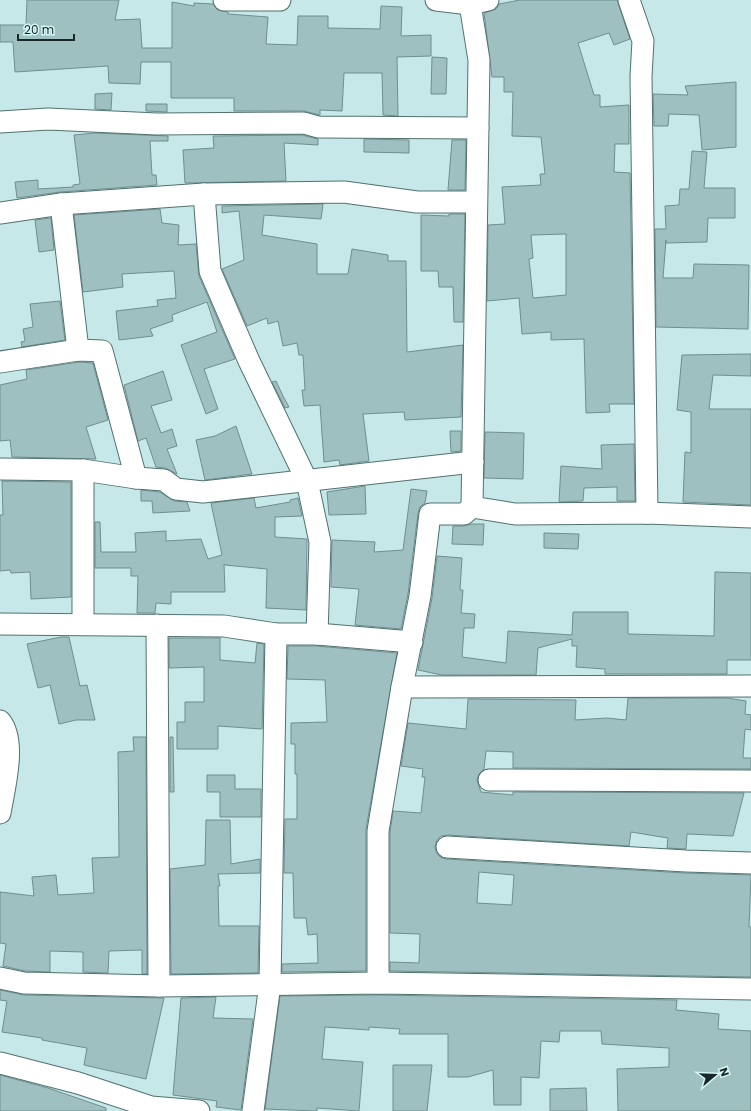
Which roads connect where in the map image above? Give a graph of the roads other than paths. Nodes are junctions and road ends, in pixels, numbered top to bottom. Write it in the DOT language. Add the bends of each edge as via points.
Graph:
graph roads {
  1 [pos="224,0"];
  2 [pos="280,0"];
  3 [pos="436,0"];
  4 [pos="629,0"];
  5 [pos="479,2"];
  6 [pos="0,122"];
  7 [pos="478,128"];
  8 [pos="204,194"];
  9 [pos="476,202"];
  10 [pos="61,204"];
  11 [pos="0,213"];
  12 [pos="78,350"];
  13 [pos="0,362"];
  14 [pos="473,462"];
  15 [pos="0,468"];
  16 [pos="83,470"];
  17 [pos="136,478"];
  18 [pos="306,482"];
  19 [pos="472,507"];
  20 [pos="646,513"];
  21 [pos="751,517"];
  22 [pos="0,624"];
  23 [pos="83,624"];
  24 [pos="157,625"];
  25 [pos="276,634"];
  26 [pos="317,634"];
  27 [pos="412,642"];
  28 [pos="751,686"];
  29 [pos="402,687"];
  30 [pos="2,725"];
  31 [pos="489,780"];
  32 [pos="751,781"];
  33 [pos="0,813"];
  34 [pos="447,847"];
  35 [pos="751,863"];
  36 [pos="0,978"];
  37 [pos="378,983"];
  38 [pos="270,984"];
  39 [pos="159,986"];
  40 [pos="751,989"];
  41 [pos="0,1063"];
  42 [pos="199,1111"];
  43 [pos="253,1111"];
  1 -- 2 [label="street"];
  3 -- 5 [label="street"];
  4 -- 20 [label="street" via="643,41 641,76"];
  5 -- 7 [label="street"];
  6 -- 7 [label="street" via="48,119 157,124 297,123 318,127"];
  7 -- 9 [label="street"];
  8 -- 9 [label="street" via="344,192 417,202"];
  8 -- 10 [label="street"];
  8 -- 18 [label="street" via="210,270 249,361"];
  9 -- 14 [label="street"];
  10 -- 11 [label="street"];
  10 -- 12 [label="street"];
  12 -- 13 [label="street"];
  12 -- 17 [label="street" via="102,351"];
  14 -- 18 [label="street"];
  14 -- 19 [label="street"];
  15 -- 16 [label="street"];
  16 -- 17 [label="street"];
  16 -- 23 [label="street"];
  17 -- 18 [label="street" via="164,480 176,489 203,492"];
  18 -- 26 [label="street" via="320,542"];
  19 -- 20 [label="street" via="515,514"];
  19 -- 27 [label="street" via="464,514 430,514"];
  20 -- 21 [label="street"];
  22 -- 23 [label="street"];
  23 -- 24 [label="street"];
  24 -- 25 [label="street" via="224,626"];
  24 -- 39 [label="street"];
  25 -- 26 [label="street"];
  25 -- 38 [label="street"];
  26 -- 27 [label="street"];
  27 -- 29 [label="street"];
  28 -- 29 [label="street"];
  29 -- 37 [label="street" via="378,831"];
  30 -- 33 [label="street" via="9,755"];
  31 -- 32 [label="street"];
  34 -- 35 [label="street"];
  36 -- 39 [label="street" via="24,983"];
  37 -- 38 [label="street"];
  37 -- 40 [label="street"];
  38 -- 39 [label="street"];
  38 -- 43 [label="street"];
  41 -- 42 [label="street" via="78,1083 151,1107"];
}
